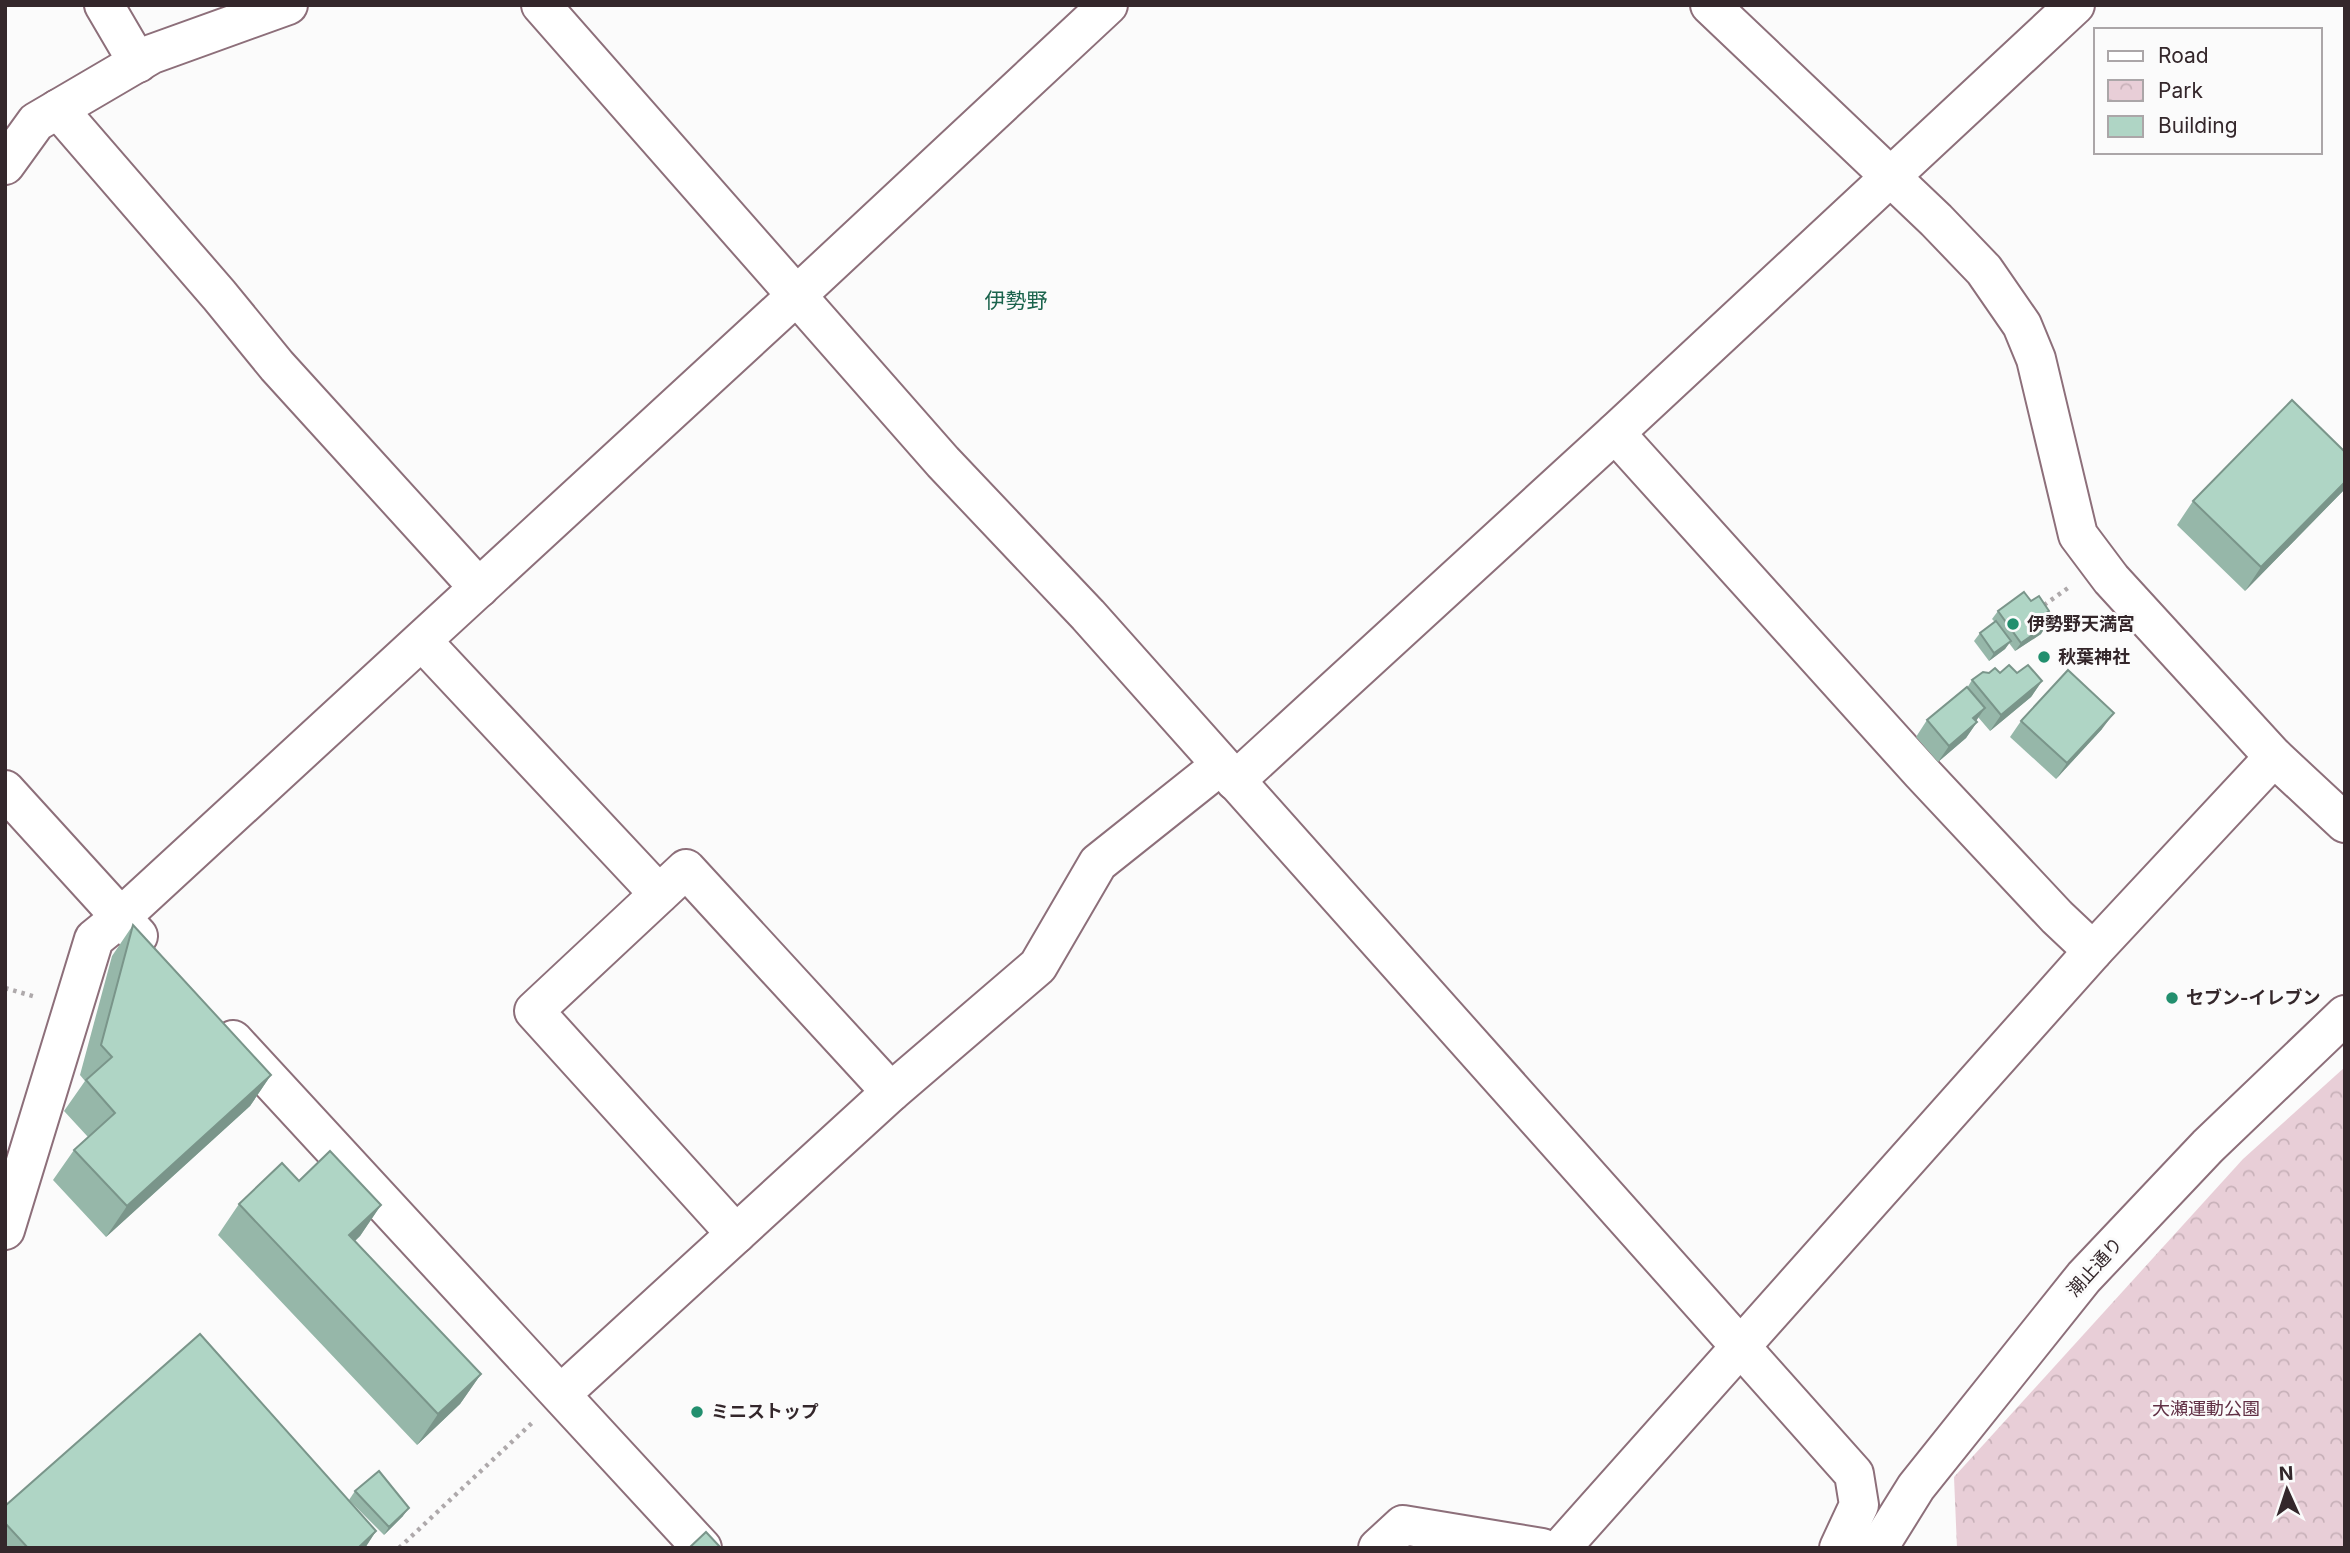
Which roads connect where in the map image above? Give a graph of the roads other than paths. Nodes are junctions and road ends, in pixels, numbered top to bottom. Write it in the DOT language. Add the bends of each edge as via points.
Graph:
graph roads {
  1 [pos="104,5"];
  2 [pos="288,5"];
  3 [pos="541,5"];
  4 [pos="1108,5"];
  5 [pos="1710,5"];
  6 [pos="2075,5"];
  7 [pos="138,63"];
  8 [pos="58,109"];
  9 [pos="5,165"];
  10 [pos="1889,178"];
  11 [pos="797,295"];
  12 [pos="1615,433"];
  13 [pos="479,588"];
  14 [pos="422,641"];
  15 [pos="2274,757"];
  16 [pos="1228,773"];
  17 [pos="5,790"];
  18 [pos="2345,823"];
  19 [pos="659,894"];
  20 [pos="121,918"];
  21 [pos="2093,951"];
  22 [pos="159,958"];
  23 [pos="2345,1015"];
  24 [pos="215,1020"];
  25 [pos="891,1092"];
  26 [pos="5,1230"];
  27 [pos="736,1234"];
  28 [pos="1741,1347"];
  29 [pos="561,1394"];
  30 [pos="702,1548"];
  31 [pos="1378,1548"];
  32 [pos="1542,1548"];
  33 [pos="1561,1548"];
  34 [pos="1839,1548"];
  35 [pos="1878,1548"];
  1 -- 7 [label="street"];
  2 -- 7 [label="street"];
  3 -- 11 [label="street"];
  4 -- 11 [label="street"];
  5 -- 10 [label="street"];
  6 -- 10 [label="street"];
  7 -- 8 [label="street"];
  8 -- 9 [label="street" via="36,122"];
  8 -- 13 [label="street" via="276,366"];
  10 -- 12 [label="street"];
  10 -- 15 [label="street" via="1984,270 2022,325 2036,359 2078,535 2111,579"];
  11 -- 13 [label="street"];
  11 -- 16 [label="street"];
  12 -- 16 [label="street"];
  12 -- 21 [label="street" via="1922,773"];
  13 -- 14 [label="street"];
  14 -- 19 [label="street"];
  14 -- 20 [label="street"];
  15 -- 18 [label="street"];
  15 -- 21 [label="street"];
  16 -- 25 [label="street" via="1098,863 1038,966"];
  16 -- 28 [label="street"];
  17 -- 20 [label="street"];
  19 -- 25 [label="street" via="686,869"];
  19 -- 27 [label="street" via="534,1012"];
  20 -- 22 [label="street"];
  20 -- 26 [label="street" via="94,939"];
  21 -- 28 [label="street"];
  23 -- 35 [label="street, 潮止通り" via="2208,1146 2084,1277 1916,1487"];
  24 -- 29 [label="street"];
  25 -- 27 [label="street"];
  27 -- 29 [label="street"];
  28 -- 33 [label="street"];
  28 -- 34 [label="street" via="1854,1474 1859,1505"];
  29 -- 30 [label="street"];
  31 -- 32 [label="street" via="1403,1525"];
}
